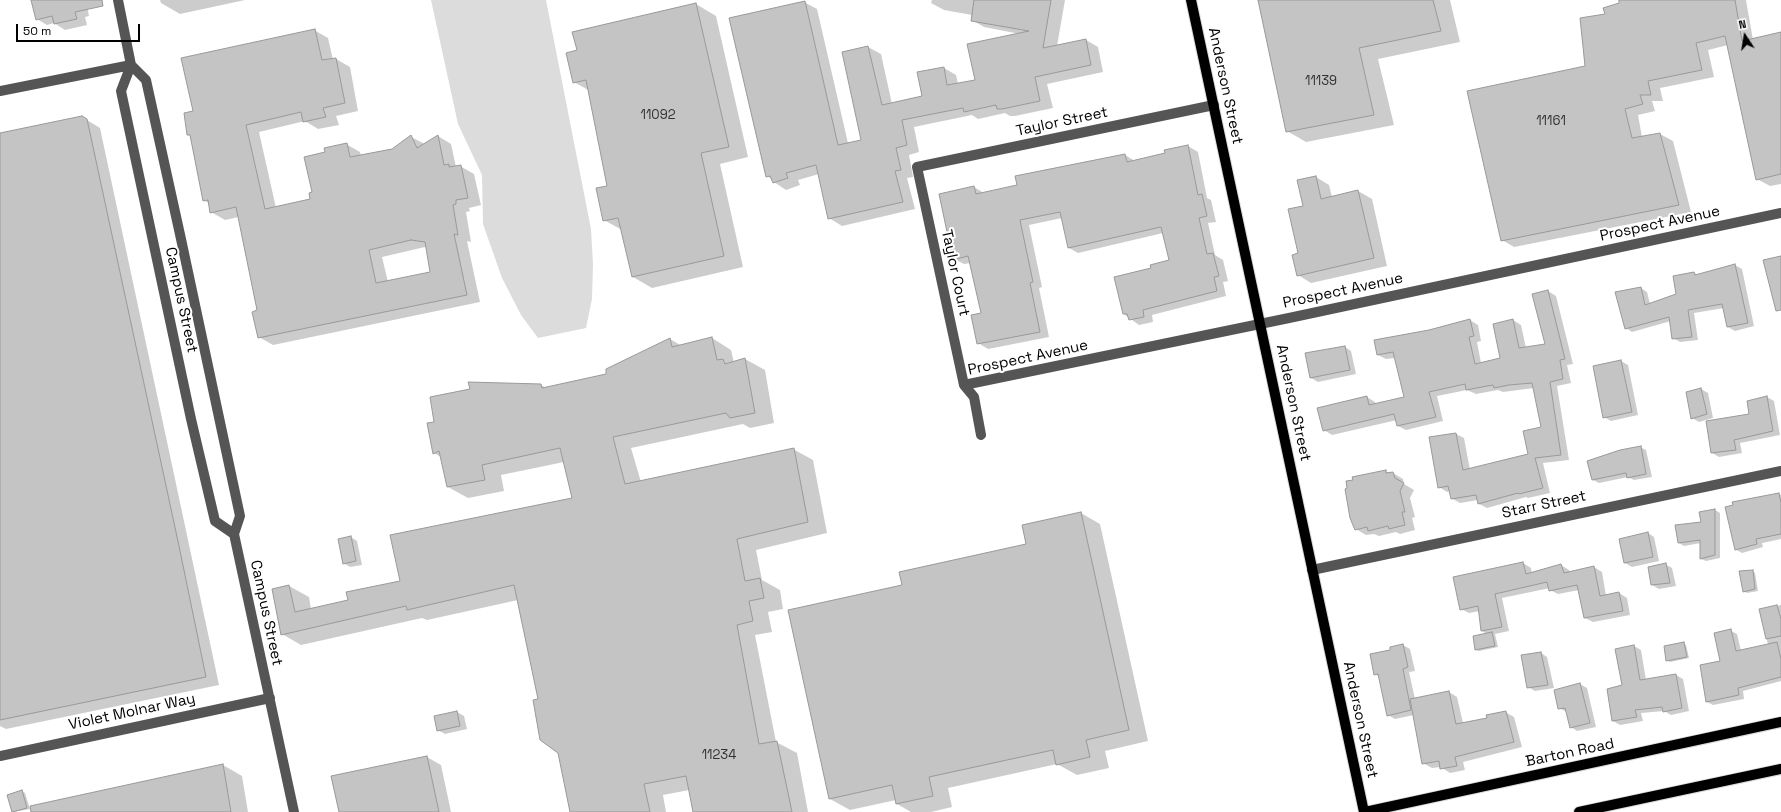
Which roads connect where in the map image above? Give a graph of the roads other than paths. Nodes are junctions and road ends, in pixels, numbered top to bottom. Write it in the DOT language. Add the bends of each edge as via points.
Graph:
graph roads {
  1 [pos="118,0"];
  2 [pos="1191,0"];
  3 [pos="131,65"];
  4 [pos="0,91"];
  5 [pos="1214,106"];
  6 [pos="917,168"];
  7 [pos="1781,213"];
  8 [pos="1261,324"];
  9 [pos="964,385"];
  10 [pos="981,435"];
  11 [pos="1781,471"];
  12 [pos="234,534"];
  13 [pos="1312,570"];
  14 [pos="270,698"];
  15 [pos="1781,722"];
  16 [pos="0,756"];
  17 [pos="1781,769"];
  18 [pos="294,812"];
  19 [pos="1364,812"];
  20 [pos="1579,812"];
  1 -- 3 [label="street"];
  2 -- 5 [label="main road, Anderson Street"];
  3 -- 4 [label="street"];
  3 -- 12 [label="street, Campus Street" via="146,80 181,239 240,516"];
  3 -- 12 [label="street, Campus Street" via="121,91 153,246 215,520"];
  5 -- 6 [label="street, Taylor Street"];
  5 -- 8 [label="main road, Anderson Street"];
  6 -- 9 [label="street, Taylor Court"];
  7 -- 8 [label="street, Prospect Avenue"];
  8 -- 9 [label="street, Prospect Avenue"];
  8 -- 13 [label="main road, Anderson Street"];
  9 -- 10 [label="street, Prospect Avenue" via="974,397"];
  11 -- 13 [label="street, Starr Street"];
  12 -- 14 [label="street, Campus Street"];
  13 -- 19 [label="main road, Anderson Street"];
  14 -- 16 [label="street, Violet Molnar Way"];
  14 -- 18 [label="street, Campus Street"];
  15 -- 19 [label="main road, Barton Road"];
  17 -- 20 [label="main road"];
}
